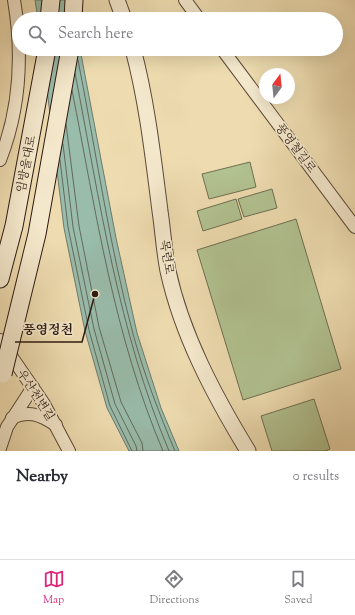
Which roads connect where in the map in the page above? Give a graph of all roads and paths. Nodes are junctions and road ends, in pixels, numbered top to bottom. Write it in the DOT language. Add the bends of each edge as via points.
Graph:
graph roads {
  1 [pos="14,0"];
  2 [pos="51,0"];
  3 [pos="74,0"];
  4 [pos="117,0"];
  5 [pos="185,0"];
  6 [pos="15,12"];
  7 [pos="50,12"];
  8 [pos="73,12"];
  9 [pos="121,12"];
  10 [pos="194,12"];
  11 [pos="18,56"];
  12 [pos="46,56"];
  13 [pos="69,56"];
  14 [pos="135,56"];
  15 [pos="227,56"];
  16 [pos="0,160"];
  17 [pos="355,227"];
  18 [pos="0,279"];
  19 [pos="0,340"];
  20 [pos="1,379"];
  21 [pos="33,387"];
  22 [pos="12,418"];
  23 [pos="56,425"];
  24 [pos="0,448"];
  25 [pos="69,451"];
  26 [pos="248,451"];
  1 -- 6 [label="street"];
  2 -- 7 [label="main road"];
  3 -- 8 [label="main road"];
  4 -- 9 [label="street"];
  5 -- 10 [label="street"];
  11 -- 16 [label="street" via="18,90"];
  12 -- 18 [label="main road, 임방울대로" via="14,226"];
  13 -- 20 [label="main road, bridge" via="37,234"];
  14 -- 26 [label="street, 목련로" via="151,140 168,270 176,301 198,359 223,410"];
  15 -- 17 [label="street, 풍영철길로"];
  19 -- 21 [label="street, 우산천변길"];
  21 -- 22 [label="street"];
  21 -- 23 [label="street, 우산천변길"];
  22 -- 23 [label="street" via="29,413"];
  22 -- 24 [label="street"];
  23 -- 25 [label="street, 우산천변길"];
}
